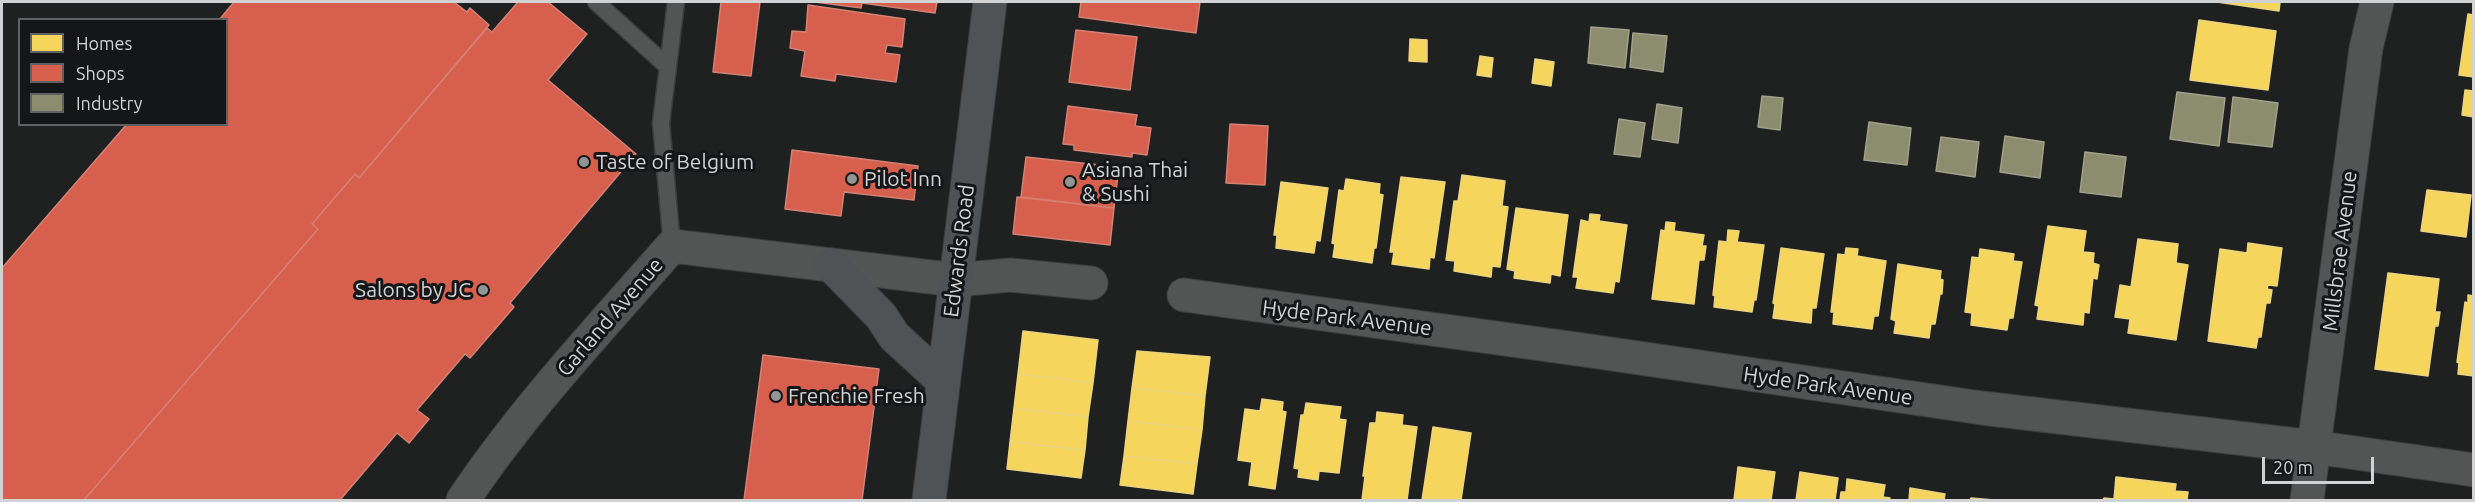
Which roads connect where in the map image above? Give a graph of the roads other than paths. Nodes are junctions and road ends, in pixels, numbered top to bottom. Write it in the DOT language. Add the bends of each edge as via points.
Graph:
graph roads {
  1 [pos="596,2"];
  2 [pos="676,2"];
  3 [pos="990,2"];
  4 [pos="2377,2"];
  5 [pos="667,66"];
  6 [pos="672,246"];
  7 [pos="831,265"];
  8 [pos="956,280"];
  9 [pos="1090,283"];
  10 [pos="1184,295"];
  11 [pos="943,381"];
  12 [pos="2314,447"];
  13 [pos="2474,470"];
  14 [pos="463,501"];
  15 [pos="929,501"];
  16 [pos="2307,501"];
  1 -- 5 [label="lane"];
  2 -- 5 [label="lane"];
  3 -- 8 [label="main road, Edwards Road"];
  4 -- 12 [label="street, Millsbrae Avenue" via="2366,48"];
  5 -- 6 [label="lane" via="661,123"];
  6 -- 7 [label="street, Garland Avenue"];
  6 -- 14 [label="street, Garland Avenue" via="583,346 487,464"];
  7 -- 8 [label="street, Garland Avenue"];
  7 -- 11 [label="main road" via="881,316 894,336"];
  8 -- 9 [label="street" via="1010,275"];
  8 -- 11 [label="main road, Edwards Road"];
  10 -- 12 [label="street, Hyde Park Avenue" via="1982,408"];
  11 -- 15 [label="main road, Edwards Road"];
  12 -- 13 [label="street, Hyde Park Avenue"];
  12 -- 16 [label="street, Millsbrae Avenue"];
}
